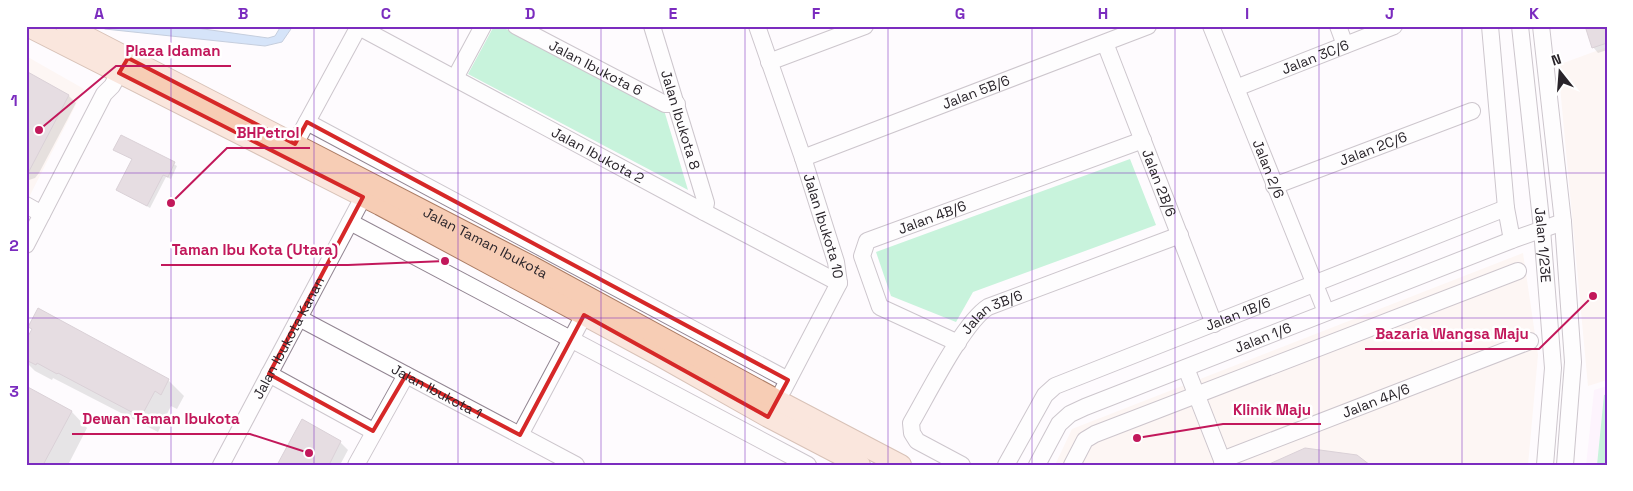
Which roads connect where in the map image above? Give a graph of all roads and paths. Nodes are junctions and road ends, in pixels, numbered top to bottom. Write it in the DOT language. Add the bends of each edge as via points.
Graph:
graph roads {
  1 [pos="27,26"];
  2 [pos="359,26"];
  3 [pos="483,26"];
  4 [pos="516,26"];
  5 [pos="652,26"];
  6 [pos="757,26"];
  7 [pos="865,26"];
  8 [pos="1148,26"];
  9 [pos="1210,26"];
  10 [pos="1338,26"];
  11 [pos="1394,26"];
  12 [pos="1490,26"];
  13 [pos="1520,26"];
  14 [pos="1541,26"];
  15 [pos="60,33"];
  16 [pos="1104,43"];
  17 [pos="1345,45"];
  18 [pos="769,62"];
  19 [pos="120,64"];
  20 [pos="455,78"];
  21 [pos="1236,88"];
  22 [pos="677,104"];
  23 [pos="1472,111"];
  24 [pos="307,122"];
  25 [pos="1143,140"];
  26 [pos="291,152"];
  27 [pos="803,158"];
  28 [pos="1274,186"];
  29 [pos="367,190"];
  30 [pos="26,205"];
  31 [pos="1506,208"];
  32 [pos="704,212"];
  33 [pos="42,214"];
  34 [pos="350,222"];
  35 [pos="1562,222"];
  36 [pos="1542,228"];
  37 [pos="1180,235"];
  38 [pos="1512,240"];
  39 [pos="26,244"];
  40 [pos="540,246"];
  41 [pos="531,266"];
  42 [pos="1518,271"];
  43 [pos="839,283"];
  44 [pos="1314,283"];
  45 [pos="1326,312"];
  46 [pos="584,316"];
  47 [pos="299,318"];
  48 [pos="1214,324"];
  49 [pos="572,340"];
  50 [pos="1530,341"];
  51 [pos="958,343"];
  52 [pos="1186,368"];
  53 [pos="269,374"];
  54 [pos="406,374"];
  55 [pos="788,380"];
  56 [pos="1197,395"];
  57 [pos="772,409"];
  58 [pos="373,431"];
  59 [pos="520,435"];
  60 [pos="1223,462"];
  61 [pos="959,463"];
  62 [pos="359,464"];
  63 [pos="221,465"];
  64 [pos="576,465"];
  65 [pos="808,465"];
  66 [pos="860,465"];
  67 [pos="902,465"];
  68 [pos="1006,465"];
  69 [pos="1037,465"];
  70 [pos="1072,465"];
  71 [pos="1545,465"];
  72 [pos="1565,465"];
  1 -- 15 [label="main road, Jalan Taman Ibukota"];
  2 -- 20 [label="street, Jalan Ibukota 2"];
  2 -- 24 [label="street"];
  3 -- 20 [label="street"];
  4 -- 22 [label="street, Jalan Ibukota 6" via="665,104"];
  5 -- 22 [label="street, Jalan Ibukota 8"];
  6 -- 18 [label="street, Jalan Ibukota 10"];
  7 -- 18 [label="street"];
  8 -- 16 [label="street, Jalan 5B/6"];
  9 -- 21 [label="street, Jalan 2/6"];
  10 -- 17 [label="street"];
  11 -- 17 [label="street, Jalan 3C/6"];
  12 -- 31 [label="street"];
  13 -- 36 [label="street, Jalan 1/23E"];
  14 -- 35 [label="street, Jalan 1/23E"];
  15 -- 19 [label="main road, Jalan Taman Ibukota"];
  15 -- 19 [label="main road, Jalan Taman Ibukota" via="84,36"];
  16 -- 25 [label="street, Jalan 2B/6"];
  16 -- 27 [label="street, Jalan 5B/6"];
  17 -- 21 [label="street, Jalan 3C/6"];
  18 -- 27 [label="street, Jalan Ibukota 10"];
  19 -- 26 [label="main road, Jalan Taman Ibukota"];
  19 -- 33 [label="street" via="112,86 104,94"];
  20 -- 32 [label="street, Jalan Ibukota 2"];
  21 -- 28 [label="street, Jalan 2/6"];
  22 -- 32 [label="street, Jalan Ibukota 8" via="706,202"];
  23 -- 28 [label="street, Jalan 2C/6"];
  24 -- 26 [label="street"];
  24 -- 40 [label="street"];
  25 -- 37 [label="street, Jalan 2B/6"];
  25 -- 51 [label="street, Jalan 4B/6" via="867,241 862,256 880,307"];
  26 -- 29 [label="main road, Jalan Taman Ibukota"];
  27 -- 43 [label="street, Jalan Ibukota 10" via="836,262"];
  28 -- 44 [label="street, Jalan 2/6"];
  29 -- 34 [label="street, Jalan Ibukota Kanan"];
  29 -- 41 [label="main road, Jalan Taman Ibukota"];
  29 -- 46 [label="main road, Jalan Taman Ibukota"];
  30 -- 33 [label="street"];
  31 -- 38 [label="street"];
  31 -- 44 [label="street, Jalan 1B/6"];
  32 -- 43 [label="street, Jalan Ibukota 2"];
  33 -- 39 [label="street"];
  34 -- 47 [label="street, Jalan Ibukota Kanan"];
  34 -- 49 [label="street"];
  35 -- 36 [label="street, Jalan 1/6"];
  35 -- 72 [label="street, Jalan 1/23E" via="1573,362"];
  36 -- 38 [label="street, Jalan 1/6"];
  36 -- 71 [label="street, Jalan 1/23E" via="1553,368"];
  37 -- 48 [label="street, Jalan 2B/6"];
  37 -- 51 [label="street, Jalan 3B/6" via="988,307"];
  38 -- 45 [label="street, Jalan 1/6"];
  40 -- 41 [label="street"];
  40 -- 55 [label="street"];
  41 -- 57 [label="main road, Jalan Taman Ibukota"];
  42 -- 56 [label="street"];
  43 -- 55 [label="street, Jalan Ibukota 10"];
  44 -- 45 [label="street, Jalan 2/6"];
  44 -- 48 [label="street, Jalan 1B/6"];
  45 -- 52 [label="street, Jalan 1/6"];
  46 -- 49 [label="street"];
  46 -- 57 [label="main road, Jalan Taman Ibukota"];
  47 -- 53 [label="street, Jalan Ibukota Kanan"];
  47 -- 54 [label="street, Jalan Ibukota 1"];
  48 -- 68 [label="street, Jalan 1B/6" via="1055,386 1045,395"];
  49 -- 59 [label="street"];
  49 -- 65 [label="street"];
  50 -- 60 [label="street, Jalan 4A/6"];
  51 -- 61 [label="street, Jalan 3B/6" via="911,423 917,441"];
  52 -- 56 [label="street"];
  52 -- 69 [label="street, Jalan 1/6" via="1070,414 1059,424"];
  53 -- 58 [label="street"];
  53 -- 63 [label="street, Jalan Ibukota Kanan"];
  54 -- 58 [label="street"];
  54 -- 59 [label="street, Jalan Ibukota 1"];
  55 -- 57 [label="street, Jalan Ibukota 10"];
  56 -- 60 [label="street"];
  56 -- 70 [label="street" via="1095,434 1085,440"];
  57 -- 66 [label="main road, Jalan Taman Ibukota"];
  57 -- 67 [label="main road, Jalan Taman Ibukota"];
  58 -- 62 [label="street"];
  59 -- 64 [label="street, Jalan Ibukota 1"];
}
